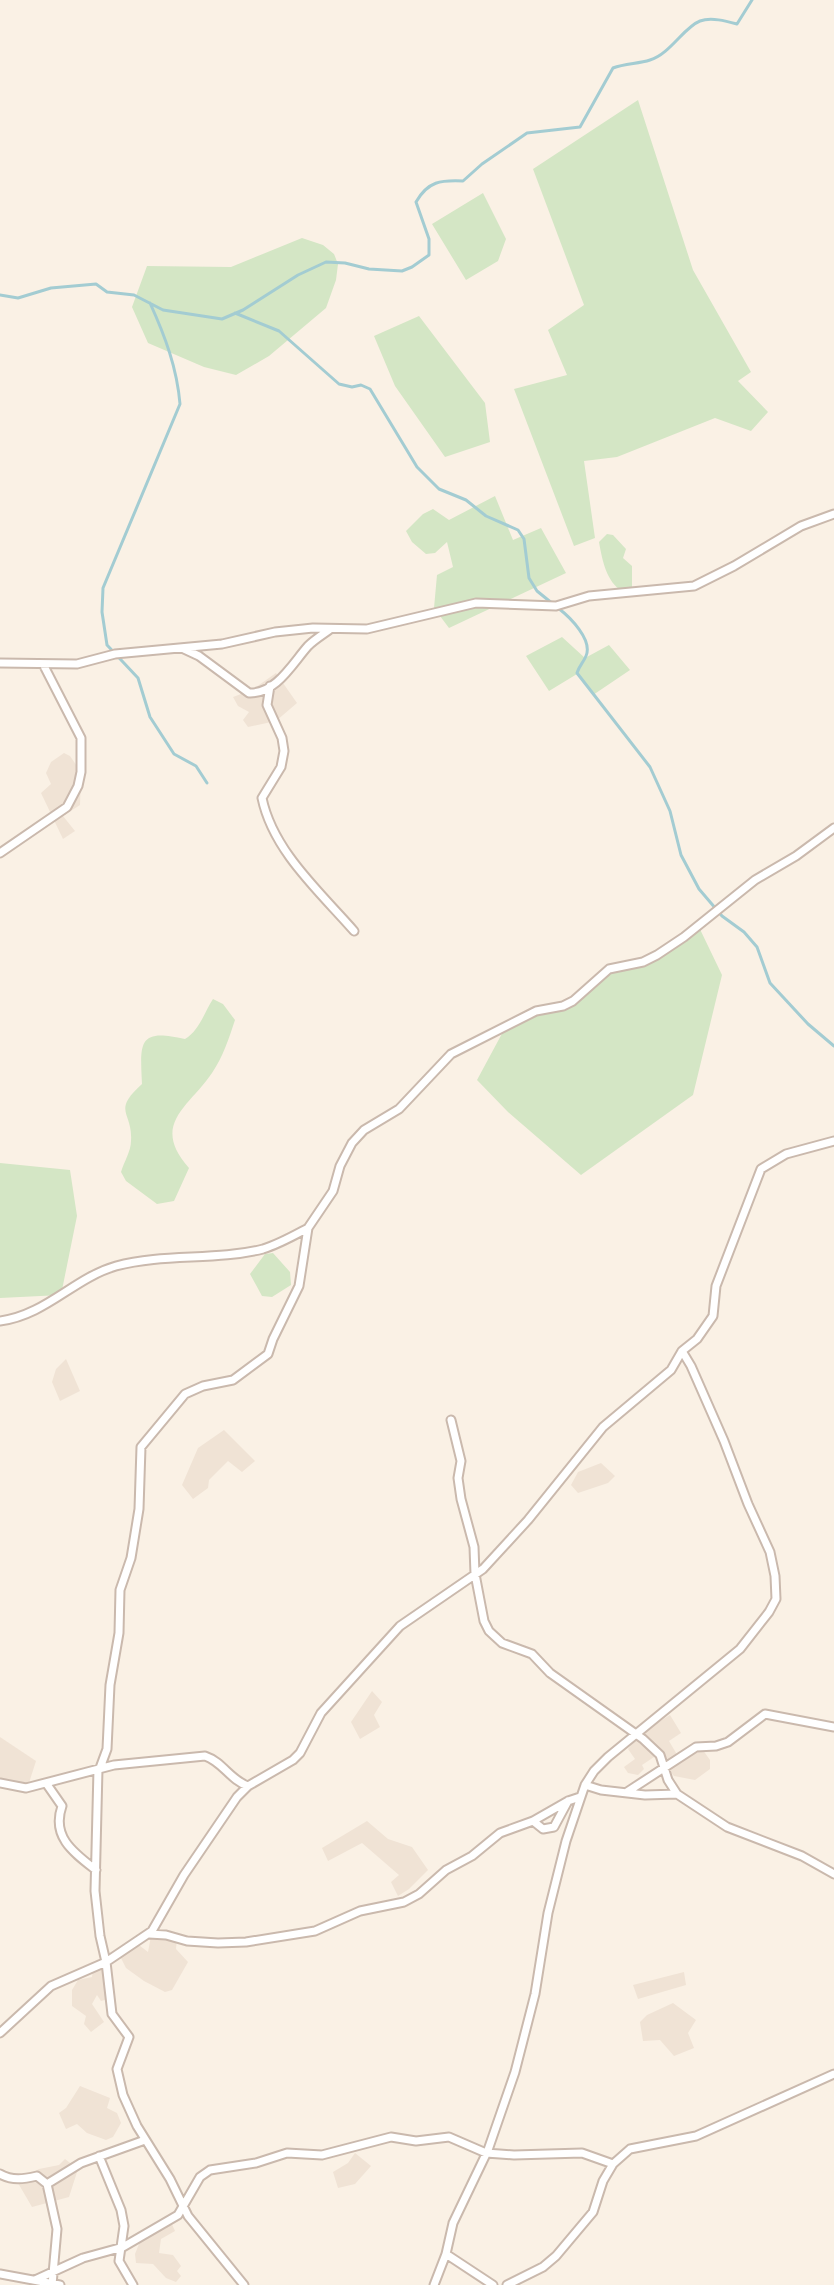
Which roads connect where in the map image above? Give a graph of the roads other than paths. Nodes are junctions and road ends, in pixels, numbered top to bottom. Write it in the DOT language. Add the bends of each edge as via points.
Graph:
graph roads {
  1 [pos="834,514"];
  2 [pos="329,630"];
  3 [pos="178,646"];
  4 [pos="0,663"];
  5 [pos="43,664"];
  6 [pos="270,686"];
  7 [pos="834,828"];
  8 [pos="0,853"];
  9 [pos="354,931"];
  10 [pos="834,1141"];
  11 [pos="308,1228"];
  12 [pos="0,1321"];
  13 [pos="682,1351"];
  14 [pos="451,1420"];
  15 [pos="475,1574"];
  16 [pos="834,1727"];
  17 [pos="635,1735"];
  18 [pos="665,1766"];
  19 [pos="99,1768"];
  20 [pos="0,1783"];
  21 [pos="46,1783"];
  22 [pos="585,1785"];
  23 [pos="248,1786"];
  24 [pos="627,1792"];
  25 [pos="677,1794"];
  26 [pos="580,1797"];
  27 [pos="568,1801"];
  28 [pos="533,1821"];
  29 [pos="96,1870"];
  30 [pos="834,1874"];
  31 [pos="149,1934"];
  32 [pos="106,1962"];
  33 [pos="0,2033"];
  34 [pos="834,2074"];
  35 [pos="145,2140"];
  36 [pos="486,2153"];
  37 [pos="99,2156"];
  38 [pos="613,2164"];
  39 [pos="0,2174"];
  40 [pos="47,2184"];
  41 [pos="184,2208"];
  42 [pos="123,2247"];
  43 [pos="446,2254"];
  44 [pos="53,2273"];
  45 [pos="0,2274"];
  46 [pos="35,2280"];
  47 [pos="54,2285"];
  48 [pos="133,2285"];
  49 [pos="244,2285"];
  50 [pos="434,2285"];
  51 [pos="493,2285"];
  52 [pos="507,2285"];
  1 -- 2 [label="street" via="801,526 694,586 589,596 556,606 476,603 367,629"];
  2 -- 3 [label="street"];
  2 -- 6 [label="street"];
  3 -- 5 [label="street" via="77,664"];
  3 -- 6 [label="street" via="249,693"];
  4 -- 5 [label="street"];
  5 -- 8 [label="street" via="81,738 78,786 67,807"];
  6 -- 9 [label="street" via="267,705 284,751 281,767 262,798 265,812 298,867"];
  7 -- 11 [label="street" via="657,955 609,969 573,1001 536,1011 442,1060 399,1109 352,1143 333,1191"];
  10 -- 13 [label="street" via="786,1154 761,1169 716,1286 713,1316"];
  11 -- 12 [label="street" via="264,1248 234,1254 115,1266 47,1306"];
  11 -- 19 [label="street" via="299,1286 268,1354 233,1380 185,1394 141,1447 139,1509 120,1590 107,1749"];
  13 -- 15 [label="street" via="671,1370 603,1427 528,1520"];
  13 -- 17 [label="street" via="770,1552 776,1599 740,1649"];
  14 -- 15 [label="street"];
  15 -- 17 [label="street" via="484,1621 493,1634 532,1654"];
  15 -- 23 [label="street" via="400,1626 321,1713 300,1753"];
  16 -- 18 [label="street" via="765,1714 728,1742 696,1747"];
  17 -- 18 [label="street" via="660,1755"];
  17 -- 22 [label="street"];
  18 -- 24 [label="street"];
  18 -- 25 [label="street"];
  19 -- 21 [label="street"];
  19 -- 23 [label="street" via="205,1756 216,1760 235,1782"];
  19 -- 29 [label="street"];
  20 -- 21 [label="street" via="26,1788"];
  21 -- 29 [label="street" via="62,1806 58,1822 63,1841"];
  22 -- 24 [label="street"];
  22 -- 26 [label="street"];
  23 -- 31 [label="street"];
  24 -- 25 [label="street"];
  25 -- 30 [label="street" via="727,1827"];
  26 -- 27 [label="street"];
  26 -- 36 [label="street" via="548,1913 520,2054"];
  27 -- 28 [label="street"];
  27 -- 28 [label="street" via="554,1827 543,1829"];
  28 -- 31 [label="street" via="500,1833 404,1902 360,1911 315,1931 232,1943"];
  29 -- 32 [label="street"];
  31 -- 32 [label="street"];
  32 -- 33 [label="street" via="51,1986"];
  32 -- 35 [label="street" via="112,2014 129,2037 117,2069"];
  34 -- 38 [label="street" via="696,2136 630,2149"];
  35 -- 37 [label="street"];
  35 -- 41 [label="street"];
  36 -- 38 [label="street" via="582,2153"];
  36 -- 41 [label="street" via="449,2137 391,2137 322,2155 287,2153 210,2170 200,2177"];
  36 -- 43 [label="street" via="460,2206"];
  37 -- 40 [label="street"];
  37 -- 42 [label="street" via="121,2210"];
  38 -- 52 [label="street" via="593,2212 565,2246 543,2267"];
  39 -- 40 [label="street" via="37,2176"];
  40 -- 44 [label="street" via="57,2229"];
  41 -- 42 [label="street"];
  41 -- 49 [label="street"];
  42 -- 44 [label="street"];
  42 -- 48 [label="street" via="119,2261"];
  43 -- 50 [label="street"];
  43 -- 51 [label="street"];
  44 -- 46 [label="street"];
  44 -- 47 [label="street"];
  45 -- 46 [label="street"];
  46 -- 47 [label="street"];
}
